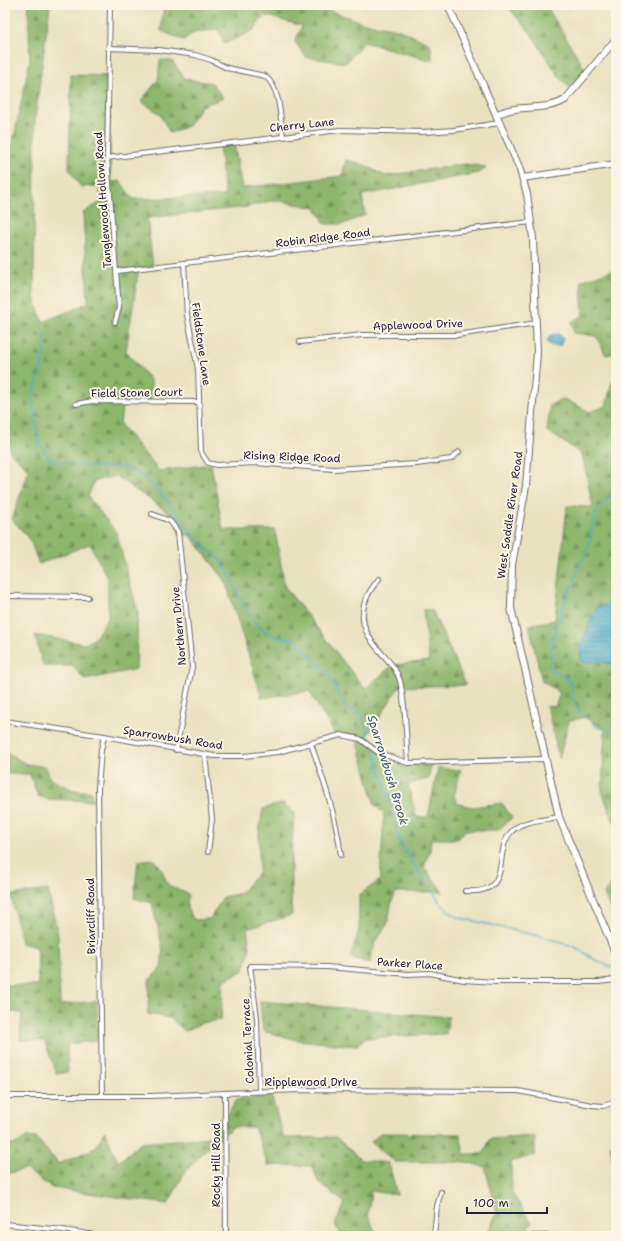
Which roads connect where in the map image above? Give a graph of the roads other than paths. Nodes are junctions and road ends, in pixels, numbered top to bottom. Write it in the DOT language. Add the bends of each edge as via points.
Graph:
graph roads {
  1 [pos="110,5"];
  2 [pos="448,5"];
  3 [pos="616,38"];
  4 [pos="108,48"];
  5 [pos="496,115"];
  6 [pos="500,123"];
  7 [pos="282,137"];
  8 [pos="107,158"];
  9 [pos="616,164"];
  10 [pos="523,178"];
  11 [pos="531,222"];
  12 [pos="184,263"];
  13 [pos="117,271"];
  14 [pos="116,322"];
  15 [pos="537,323"];
  16 [pos="300,342"];
  17 [pos="199,402"];
  18 [pos="76,404"];
  19 [pos="201,452"];
  20 [pos="459,452"];
  21 [pos="152,514"];
  22 [pos="379,579"];
  23 [pos="5,596"];
  24 [pos="88,597"];
  25 [pos="5,722"];
  26 [pos="104,736"];
  27 [pos="311,744"];
  28 [pos="176,750"];
  29 [pos="205,755"];
  30 [pos="545,760"];
  31 [pos="408,763"];
  32 [pos="559,817"];
  33 [pos="208,852"];
  34 [pos="341,855"];
  35 [pos="465,891"];
  36 [pos="616,955"];
  37 [pos="250,966"];
  38 [pos="616,980"];
  39 [pos="259,1091"];
  40 [pos="225,1094"];
  41 [pos="5,1096"];
  42 [pos="102,1096"];
  43 [pos="616,1102"];
  44 [pos="441,1192"];
  45 [pos="5,1224"];
  46 [pos="616,1235"];
  47 [pos="101,1236"];
  48 [pos="226,1236"];
  49 [pos="434,1236"];
  50 [pos="533,1236"];
  1 -- 4 [label="street, Tanglewood Hollow Road"];
  2 -- 5 [label="street, West Saddle River Road"];
  3 -- 5 [label="street" via="565,100 511,108"];
  4 -- 7 [label="street" via="159,50 195,55 227,68 262,74 270,80 275,89"];
  4 -- 8 [label="street, Tanglewood Hollow Road"];
  5 -- 6 [label="street, West Saddle River Road"];
  6 -- 7 [label="street, Cherry Lane" via="423,132 346,130"];
  6 -- 10 [label="street, West Saddle River Road"];
  7 -- 8 [label="street, Cherry Lane"];
  8 -- 13 [label="street, Tanglewood Hollow Road"];
  9 -- 10 [label="street"];
  10 -- 11 [label="street, West Saddle River Road"];
  11 -- 12 [label="street, Robin Ridge Road"];
  11 -- 15 [label="street, West Saddle River Road"];
  12 -- 13 [label="street, Robin Ridge Road"];
  12 -- 17 [label="street, Fieldstone Lane" via="186,301 198,369"];
  13 -- 14 [label="street, Tanglewood Hollow Road" via="119,308"];
  15 -- 16 [label="street, Applewood Drive" via="457,334 362,335"];
  15 -- 30 [label="street, West Saddle River Road" via="536,374 526,486 513,557 511,595 514,623"];
  17 -- 18 [label="street, Field Stone Court" via="92,401"];
  17 -- 19 [label="street, Fieldstone Lane"];
  19 -- 20 [label="street, Rising Ridge Road" via="208,463 217,465 255,463 334,468 417,464 451,459"];
  21 -- 28 [label="street, Northern Drive" via="170,521 178,532 190,642 192,667"];
  22 -- 31 [label="street" via="364,600 363,624 375,646 392,664 400,680"];
  23 -- 24 [label="street"];
  25 -- 26 [label="street, Sparrowbush Road"];
  26 -- 28 [label="street, Sparrowbush Road"];
  26 -- 42 [label="street, Briarcliff Road" via="100,750 98,788"];
  27 -- 29 [label="street, Sparrowbush Road" via="261,755"];
  27 -- 31 [label="street, Sparrowbush Road" via="341,735 354,736 389,758"];
  27 -- 34 [label="street" via="332,807"];
  28 -- 29 [label="street, Sparrowbush Road"];
  29 -- 33 [label="street" via="212,819"];
  30 -- 31 [label="street, Sparrowbush Road"];
  30 -- 32 [label="street, West Saddle River Road"];
  32 -- 35 [label="street" via="516,827 506,840 499,874 492,884 483,891"];
  32 -- 36 [label="street, West Saddle River Road"];
  37 -- 38 [label="street, Parker Place" via="430,973 464,980 495,982"];
  37 -- 39 [label="street, Colonial Terrace" via="258,1018"];
  39 -- 40 [label="street, Ripplewood Drive"];
  39 -- 43 [label="street, Ripplewood Drive" via="518,1090 592,1105 603,1106"];
  40 -- 42 [label="street, Ripplewood Drive"];
  40 -- 48 [label="street, Rocky Hill Road"];
  41 -- 42 [label="street, Ripplewood Drive"];
  44 -- 49 [label="street"];
  45 -- 47 [label="street"];
  46 -- 50 [label="street"];
}
